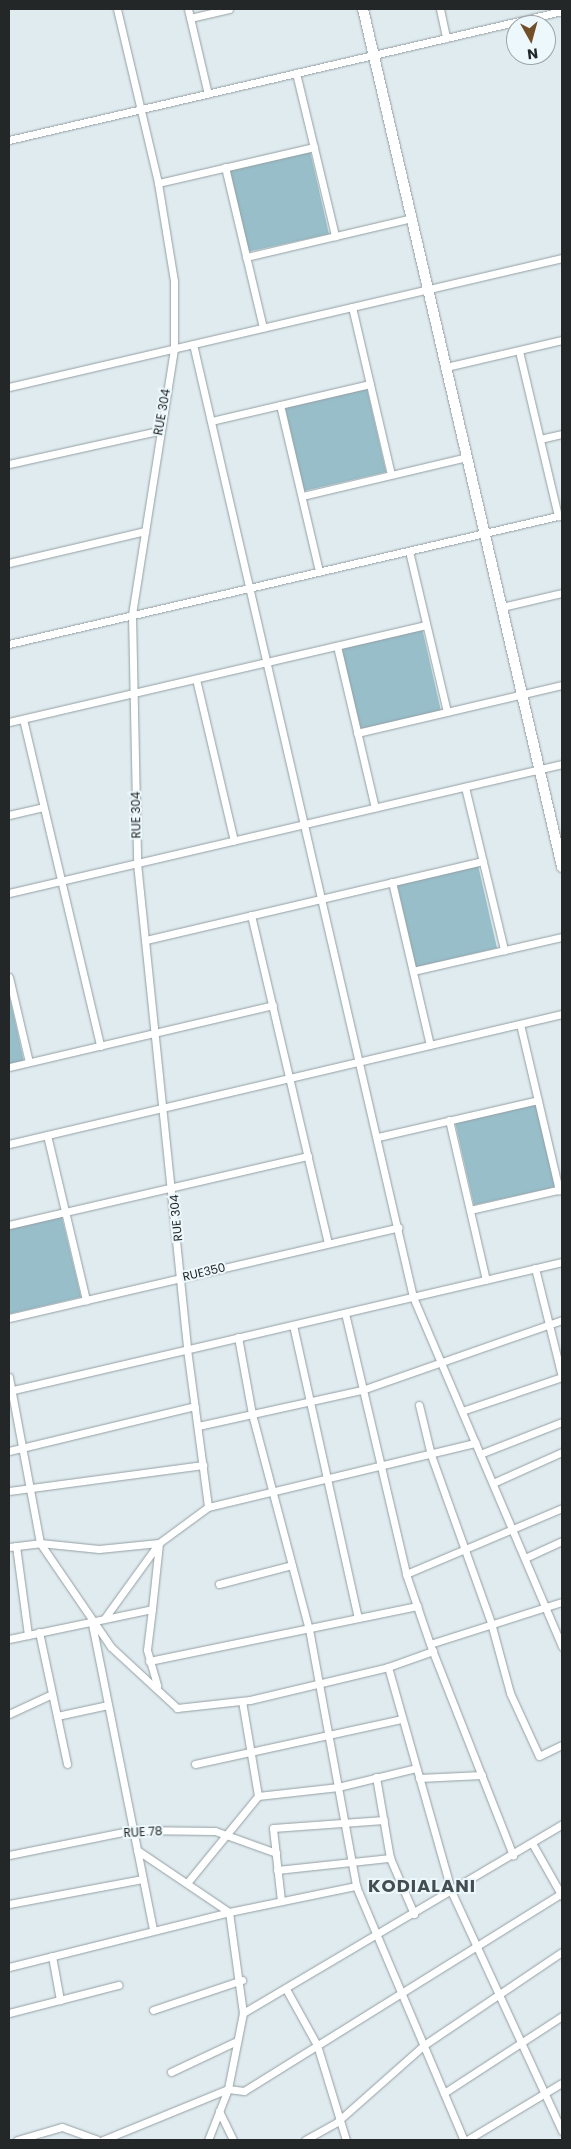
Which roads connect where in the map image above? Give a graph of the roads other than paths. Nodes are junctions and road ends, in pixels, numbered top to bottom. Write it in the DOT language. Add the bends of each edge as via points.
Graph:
graph roads {
  1 [pos="117,9"];
  2 [pos="188,9"];
  3 [pos="229,9"];
  4 [pos="363,9"];
  5 [pos="440,9"];
  6 [pos="562,11"];
  7 [pos="190,18"];
  8 [pos="446,38"];
  9 [pos="374,55"];
  10 [pos="296,73"];
  11 [pos="208,94"];
  12 [pos="140,109"];
  13 [pos="9,140"];
  14 [pos="314,147"];
  15 [pos="225,167"];
  16 [pos="158,183"];
  17 [pos="412,218"];
  18 [pos="335,236"];
  19 [pos="246,257"];
  20 [pos="562,258"];
  21 [pos="428,289"];
  22 [pos="352,307"];
  23 [pos="263,328"];
  24 [pos="562,340"];
  25 [pos="193,344"];
  26 [pos="174,349"];
  27 [pos="519,350"];
  28 [pos="446,367"];
  29 [pos="370,384"];
  30 [pos="9,387"];
  31 [pos="280,405"];
  32 [pos="211,421"];
  33 [pos="158,431"];
  34 [pos="562,434"];
  35 [pos="540,439"];
  36 [pos="467,457"];
  37 [pos="9,464"];
  38 [pos="392,475"];
  39 [pos="302,496"];
  40 [pos="560,515"];
  41 [pos="146,532"];
  42 [pos="485,533"];
  43 [pos="409,551"];
  44 [pos="9,563"];
  45 [pos="319,571"];
  46 [pos="250,588"];
  47 [pos="562,592"];
  48 [pos="502,607"];
  49 [pos="132,615"];
  50 [pos="426,625"];
  51 [pos="9,644"];
  52 [pos="337,646"];
  53 [pos="267,662"];
  54 [pos="196,679"];
  55 [pos="562,685"];
  56 [pos="134,693"];
  57 [pos="522,695"];
  58 [pos="446,712"];
  59 [pos="23,719"];
  60 [pos="9,722"];
  61 [pos="357,733"];
  62 [pos="562,764"];
  63 [pos="540,769"];
  64 [pos="465,787"];
  65 [pos="43,807"];
  66 [pos="375,808"];
  67 [pos="9,815"];
  68 [pos="305,824"];
  69 [pos="234,840"];
  70 [pos="559,842"];
  71 [pos="483,861"];
  72 [pos="137,863"];
  73 [pos="562,867"];
  74 [pos="61,881"];
  75 [pos="392,882"];
  76 [pos="9,893"];
  77 [pos="322,899"];
  78 [pos="251,915"];
  79 [pos="562,936"];
  80 [pos="146,940"];
  81 [pos="504,950"];
  82 [pos="413,971"];
  83 [pos="9,977"];
  84 [pos="272,1006"];
  85 [pos="562,1014"];
  86 [pos="520,1024"];
  87 [pos="156,1033"];
  88 [pos="430,1045"];
  89 [pos="100,1046"];
  90 [pos="360,1061"];
  91 [pos="29,1062"];
  92 [pos="9,1067"];
  93 [pos="290,1078"];
  94 [pos="538,1100"];
  95 [pos="164,1107"];
  96 [pos="449,1120"];
  97 [pos="47,1135"];
  98 [pos="378,1137"];
  99 [pos="9,1144"];
  100 [pos="308,1156"];
  101 [pos="173,1187"];
  102 [pos="561,1189"];
  103 [pos="470,1210"];
  104 [pos="65,1212"];
  105 [pos="9,1225"];
  106 [pos="399,1227"];
  107 [pos="328,1243"];
  108 [pos="562,1262"];
  109 [pos="535,1268"];
  110 [pos="181,1278"];
  111 [pos="486,1280"];
  112 [pos="413,1297"];
  113 [pos="86,1300"];
  114 [pos="344,1313"];
  115 [pos="9,1318"];
  116 [pos="562,1320"];
  117 [pos="293,1325"];
  118 [pos="549,1325"];
  119 [pos="238,1338"];
  120 [pos="187,1349"];
  121 [pos="441,1362"];
  122 [pos="9,1377"];
  123 [pos="562,1377"];
  124 [pos="362,1390"];
  125 [pos="10,1391"];
  126 [pos="310,1401"];
  127 [pos="419,1405"];
  128 [pos="195,1406"];
  129 [pos="462,1411"];
  130 [pos="252,1414"];
  131 [pos="562,1422"];
  132 [pos="198,1426"];
  133 [pos="476,1443"];
  134 [pos="24,1447"];
  135 [pos="9,1451"];
  136 [pos="562,1452"];
  137 [pos="480,1454"];
  138 [pos="431,1455"];
  139 [pos="203,1465"];
  140 [pos="379,1468"];
  141 [pos="327,1479"];
  142 [pos="493,1483"];
  143 [pos="31,1488"];
  144 [pos="9,1491"];
  145 [pos="273,1492"];
  146 [pos="208,1507"];
  147 [pos="562,1508"];
  148 [pos="512,1529"];
  149 [pos="562,1541"];
  150 [pos="40,1543"];
  151 [pos="159,1543"];
  152 [pos="12,1547"];
  153 [pos="464,1549"];
  154 [pos="525,1558"];
  155 [pos="292,1565"];
  156 [pos="406,1574"];
  157 [pos="219,1584"];
  158 [pos="562,1602"];
  159 [pos="417,1606"];
  160 [pos="545,1607"];
  161 [pos="152,1609"];
  162 [pos="358,1618"];
  163 [pos="104,1619"];
  164 [pos="91,1621"];
  165 [pos="491,1622"];
  166 [pos="308,1629"];
  167 [pos="39,1632"];
  168 [pos="28,1635"];
  169 [pos="9,1639"];
  170 [pos="562,1647"];
  171 [pos="431,1648"];
  172 [pos="149,1661"];
  173 [pos="388,1667"];
  174 [pos="319,1684"];
  175 [pos="158,1689"];
  176 [pos="52,1694"];
  177 [pos="242,1701"];
  178 [pos="108,1705"];
  179 [pos="9,1714"];
  180 [pos="57,1716"];
  181 [pos="401,1719"];
  182 [pos="328,1735"];
  183 [pos="562,1745"];
  184 [pos="251,1752"];
  185 [pos="67,1764"];
  186 [pos="195,1764"];
  187 [pos="416,1768"];
  188 [pos="482,1775"];
  189 [pos="376,1778"];
  190 [pos="419,1778"];
  191 [pos="338,1787"];
  192 [pos="258,1796"];
  193 [pos="384,1820"];
  194 [pos="344,1823"];
  195 [pos="562,1824"];
  196 [pos="133,1830"];
  197 [pos="226,1833"];
  198 [pos="532,1843"];
  199 [pos="137,1850"];
  200 [pos="276,1853"];
  201 [pos="9,1855"];
  202 [pos="513,1855"];
  203 [pos="390,1858"];
  204 [pos="352,1862"];
  205 [pos="277,1870"];
  206 [pos="143,1878"];
  207 [pos="187,1884"];
  208 [pos="356,1886"];
  209 [pos="452,1893"];
  210 [pos="562,1894"];
  211 [pos="281,1901"];
  212 [pos="9,1904"];
  213 [pos="229,1912"];
  214 [pos="414,1914"];
  215 [pos="154,1930"];
  216 [pos="377,1936"];
  217 [pos="476,1946"];
  218 [pos="562,1952"];
  219 [pos="52,1956"];
  220 [pos="9,1967"];
  221 [pos="242,1980"];
  222 [pos="118,1986"];
  223 [pos="286,1988"];
  224 [pos="401,1993"];
  225 [pos="499,1994"];
  226 [pos="60,2000"];
  227 [pos="153,2010"];
  228 [pos="9,2013"];
  229 [pos="243,2013"];
  230 [pos="562,2016"];
  231 [pos="237,2041"];
  232 [pos="521,2042"];
  233 [pos="317,2045"];
  234 [pos="424,2045"];
  235 [pos="171,2072"];
  236 [pos="562,2083"];
  237 [pos="228,2089"];
  238 [pos="444,2093"];
  239 [pos="545,2094"];
  240 [pos="219,2111"];
  241 [pos="337,2122"];
  242 [pos="562,2132"];
  243 [pos="17,2140"];
  244 [pos="97,2140"];
  245 [pos="103,2140"];
  246 [pos="208,2140"];
  247 [pos="233,2140"];
  248 [pos="305,2140"];
  249 [pos="346,2140"];
  250 [pos="465,2140"];
  1 -- 12 [label="street, RUE 304"];
  2 -- 7 [label="street"];
  3 -- 7 [label="street"];
  4 -- 9 [label="street"];
  5 -- 8 [label="street"];
  6 -- 8 [label="street"];
  7 -- 11 [label="street"];
  8 -- 9 [label="street"];
  9 -- 10 [label="street"];
  9 -- 17 [label="street"];
  10 -- 11 [label="street"];
  10 -- 14 [label="street"];
  11 -- 12 [label="street"];
  12 -- 13 [label="street"];
  12 -- 16 [label="street, RUE 304"];
  14 -- 15 [label="street"];
  14 -- 18 [label="street"];
  15 -- 16 [label="street"];
  15 -- 19 [label="street"];
  16 -- 26 [label="street, RUE 304" via="174,281"];
  17 -- 18 [label="street"];
  17 -- 21 [label="street"];
  18 -- 19 [label="street"];
  19 -- 23 [label="street"];
  20 -- 21 [label="street"];
  21 -- 22 [label="street"];
  21 -- 28 [label="street"];
  22 -- 23 [label="street"];
  22 -- 29 [label="street"];
  23 -- 25 [label="street"];
  24 -- 27 [label="street"];
  25 -- 26 [label="street"];
  25 -- 32 [label="street"];
  26 -- 30 [label="street"];
  26 -- 33 [label="street, RUE 304"];
  27 -- 28 [label="street"];
  27 -- 35 [label="street"];
  28 -- 36 [label="street"];
  29 -- 31 [label="street"];
  29 -- 38 [label="street"];
  31 -- 32 [label="street"];
  31 -- 39 [label="street"];
  32 -- 46 [label="street"];
  33 -- 37 [label="street"];
  33 -- 41 [label="street, RUE 304"];
  34 -- 35 [label="street"];
  35 -- 40 [label="street"];
  36 -- 38 [label="street"];
  36 -- 42 [label="street"];
  38 -- 39 [label="street"];
  39 -- 45 [label="street"];
  40 -- 42 [label="street"];
  41 -- 44 [label="street"];
  41 -- 49 [label="street, RUE 304"];
  42 -- 43 [label="street"];
  42 -- 48 [label="street"];
  43 -- 45 [label="street"];
  43 -- 50 [label="street"];
  45 -- 46 [label="street"];
  46 -- 49 [label="street"];
  46 -- 53 [label="street"];
  47 -- 48 [label="street"];
  48 -- 57 [label="street"];
  49 -- 51 [label="street"];
  49 -- 56 [label="street, RUE 304"];
  50 -- 52 [label="street"];
  50 -- 58 [label="street"];
  52 -- 53 [label="street"];
  52 -- 61 [label="street"];
  53 -- 54 [label="street"];
  53 -- 68 [label="street"];
  54 -- 56 [label="street"];
  54 -- 69 [label="street"];
  55 -- 57 [label="street"];
  56 -- 59 [label="street"];
  56 -- 72 [label="street, RUE 304"];
  57 -- 58 [label="street"];
  57 -- 63 [label="street"];
  58 -- 61 [label="street"];
  59 -- 60 [label="street"];
  59 -- 65 [label="street"];
  61 -- 66 [label="street"];
  62 -- 63 [label="street"];
  63 -- 64 [label="street"];
  63 -- 70 [label="street"];
  64 -- 66 [label="street"];
  64 -- 71 [label="street"];
  65 -- 67 [label="street"];
  65 -- 74 [label="street"];
  66 -- 68 [label="street"];
  68 -- 69 [label="street"];
  68 -- 77 [label="street"];
  69 -- 72 [label="street"];
  70 -- 73 [label="street"];
  71 -- 75 [label="street"];
  71 -- 81 [label="street"];
  72 -- 74 [label="street"];
  72 -- 80 [label="street, RUE 304"];
  74 -- 76 [label="street"];
  74 -- 89 [label="street"];
  75 -- 77 [label="street"];
  75 -- 82 [label="street"];
  77 -- 78 [label="street"];
  77 -- 90 [label="street"];
  78 -- 80 [label="street"];
  78 -- 84 [label="street"];
  79 -- 81 [label="street"];
  80 -- 87 [label="street, RUE 304"];
  81 -- 82 [label="street"];
  82 -- 88 [label="street"];
  83 -- 91 [label="street"];
  84 -- 87 [label="street"];
  84 -- 93 [label="street"];
  85 -- 86 [label="street"];
  86 -- 88 [label="street"];
  86 -- 94 [label="street"];
  87 -- 89 [label="street"];
  87 -- 95 [label="street, RUE 304"];
  88 -- 90 [label="street"];
  89 -- 91 [label="street"];
  90 -- 93 [label="street"];
  90 -- 98 [label="street"];
  91 -- 92 [label="street"];
  93 -- 95 [label="street"];
  93 -- 100 [label="street"];
  94 -- 96 [label="street"];
  94 -- 102 [label="street"];
  95 -- 97 [label="street"];
  95 -- 101 [label="street, RUE 304"];
  96 -- 98 [label="street"];
  96 -- 103 [label="street"];
  97 -- 99 [label="street"];
  97 -- 104 [label="street"];
  98 -- 106 [label="street"];
  100 -- 101 [label="street"];
  100 -- 107 [label="street"];
  101 -- 104 [label="street"];
  101 -- 110 [label="street, RUE 304"];
  102 -- 103 [label="street"];
  103 -- 111 [label="street"];
  104 -- 105 [label="street"];
  104 -- 113 [label="street"];
  106 -- 107 [label="street, RUE350"];
  106 -- 112 [label="street"];
  107 -- 110 [label="street, RUE350"];
  108 -- 109 [label="street"];
  109 -- 111 [label="street"];
  109 -- 118 [label="street"];
  110 -- 113 [label="street, RUE350"];
  110 -- 120 [label="street, RUE 304"];
  111 -- 112 [label="street"];
  112 -- 114 [label="street"];
  112 -- 121 [label="street"];
  113 -- 115 [label="street, RUE350"];
  114 -- 117 [label="street"];
  114 -- 124 [label="street"];
  116 -- 118 [label="street"];
  117 -- 119 [label="street"];
  117 -- 126 [label="street"];
  118 -- 121 [label="street"];
  118 -- 123 [label="street"];
  119 -- 120 [label="street"];
  119 -- 130 [label="street"];
  120 -- 125 [label="street"];
  120 -- 128 [label="street, RUE 304"];
  121 -- 124 [label="street"];
  121 -- 129 [label="street"];
  122 -- 125 [label="street"];
  123 -- 129 [label="street"];
  124 -- 126 [label="street"];
  124 -- 140 [label="street"];
  125 -- 134 [label="street"];
  126 -- 130 [label="street"];
  126 -- 141 [label="street"];
  127 -- 138 [label="street"];
  128 -- 132 [label="street, RUE 304"];
  128 -- 134 [label="street"];
  129 -- 133 [label="street"];
  130 -- 132 [label="street"];
  130 -- 145 [label="street"];
  131 -- 137 [label="street"];
  132 -- 139 [label="street, RUE 304"];
  133 -- 137 [label="street"];
  133 -- 138 [label="street"];
  134 -- 135 [label="street"];
  134 -- 143 [label="street"];
  136 -- 142 [label="street"];
  137 -- 142 [label="street"];
  138 -- 140 [label="street"];
  138 -- 153 [label="street"];
  139 -- 143 [label="street"];
  139 -- 146 [label="street, RUE 304"];
  140 -- 141 [label="street"];
  140 -- 156 [label="street"];
  141 -- 145 [label="street"];
  141 -- 162 [label="street"];
  142 -- 148 [label="street"];
  143 -- 144 [label="street"];
  143 -- 150 [label="street"];
  145 -- 146 [label="street"];
  145 -- 155 [label="street"];
  146 -- 151 [label="street"];
  147 -- 148 [label="street"];
  148 -- 153 [label="street"];
  148 -- 154 [label="street"];
  149 -- 154 [label="street"];
  150 -- 151 [label="street" via="99,1549"];
  150 -- 152 [label="street"];
  150 -- 164 [label="street"];
  151 -- 161 [label="street"];
  151 -- 163 [label="street"];
  152 -- 168 [label="street"];
  153 -- 156 [label="street"];
  153 -- 165 [label="street"];
  154 -- 160 [label="street"];
  155 -- 157 [label="street"];
  155 -- 166 [label="street"];
  156 -- 159 [label="street"];
  158 -- 160 [label="street"];
  159 -- 162 [label="street"];
  159 -- 171 [label="street"];
  160 -- 165 [label="street"];
  160 -- 170 [label="street"];
  161 -- 163 [label="street"];
  161 -- 172 [label="street"];
  162 -- 166 [label="street"];
  163 -- 164 [label="street"];
  164 -- 167 [label="street"];
  164 -- 175 [label="street" via="111,1647"];
  164 -- 178 [label="street"];
  165 -- 171 [label="street"];
  165 -- 183 [label="street" via="510,1693 539,1756"];
  166 -- 172 [label="street"];
  166 -- 174 [label="street"];
  167 -- 168 [label="street"];
  167 -- 176 [label="street"];
  168 -- 169 [label="street"];
  171 -- 173 [label="street"];
  171 -- 188 [label="street"];
  172 -- 175 [label="street"];
  173 -- 174 [label="street"];
  173 -- 181 [label="street"];
  174 -- 177 [label="street"];
  174 -- 182 [label="street"];
  175 -- 177 [label="street" via="177,1708"];
  176 -- 179 [label="street"];
  176 -- 180 [label="street"];
  177 -- 184 [label="street"];
  178 -- 180 [label="street"];
  178 -- 196 [label="street"];
  180 -- 185 [label="street"];
  181 -- 182 [label="street"];
  181 -- 187 [label="street"];
  182 -- 184 [label="street"];
  182 -- 191 [label="street"];
  184 -- 186 [label="street"];
  184 -- 192 [label="street"];
  187 -- 189 [label="street"];
  187 -- 190 [label="street"];
  188 -- 190 [label="street"];
  188 -- 202 [label="street"];
  189 -- 191 [label="street"];
  189 -- 193 [label="street"];
  190 -- 209 [label="street"];
  191 -- 192 [label="street"];
  191 -- 194 [label="street"];
  192 -- 197 [label="street"];
  193 -- 194 [label="street"];
  193 -- 203 [label="street"];
  194 -- 200 [label="street" via="273,1828"];
  194 -- 204 [label="street"];
  195 -- 198 [label="street"];
  196 -- 197 [label="street, RUE 78"];
  196 -- 199 [label="street"];
  196 -- 201 [label="street, RUE 78"];
  197 -- 200 [label="street, RUE 78"];
  197 -- 207 [label="street" via="209,1862"];
  198 -- 202 [label="street"];
  198 -- 210 [label="street"];
  199 -- 206 [label="street"];
  199 -- 207 [label="street"];
  200 -- 205 [label="street"];
  202 -- 209 [label="street"];
  203 -- 204 [label="street"];
  203 -- 214 [label="street"];
  204 -- 205 [label="street"];
  204 -- 208 [label="street"];
  205 -- 211 [label="street"];
  206 -- 212 [label="street"];
  206 -- 215 [label="street"];
  207 -- 213 [label="street"];
  208 -- 211 [label="street"];
  208 -- 216 [label="street"];
  209 -- 214 [label="street"];
  209 -- 217 [label="street"];
  210 -- 217 [label="street"];
  211 -- 213 [label="street"];
  213 -- 215 [label="street"];
  213 -- 221 [label="street"];
  214 -- 216 [label="street"];
  215 -- 219 [label="street"];
  216 -- 223 [label="street"];
  216 -- 224 [label="street"];
  217 -- 224 [label="street"];
  217 -- 225 [label="street"];
  218 -- 225 [label="street"];
  219 -- 220 [label="street"];
  219 -- 226 [label="street"];
  221 -- 227 [label="street"];
  221 -- 229 [label="street"];
  222 -- 226 [label="street"];
  223 -- 229 [label="street"];
  223 -- 233 [label="street"];
  224 -- 233 [label="street"];
  224 -- 234 [label="street"];
  225 -- 232 [label="street"];
  225 -- 234 [label="street"];
  226 -- 228 [label="street"];
  229 -- 231 [label="street"];
  230 -- 232 [label="street"];
  231 -- 235 [label="street"];
  231 -- 237 [label="street"];
  232 -- 238 [label="street"];
  232 -- 239 [label="street"];
  233 -- 237 [label="street" via="244,2091"];
  233 -- 241 [label="street"];
  234 -- 238 [label="street"];
  234 -- 241 [label="street"];
  236 -- 239 [label="street"];
  237 -- 240 [label="street"];
  237 -- 245 [label="street"];
  238 -- 250 [label="street"];
  239 -- 242 [label="street"];
  239 -- 250 [label="street"];
  240 -- 246 [label="street"];
  240 -- 247 [label="street"];
  241 -- 248 [label="street"];
  241 -- 249 [label="street"];
  243 -- 244 [label="street" via="62,2127"];
}
